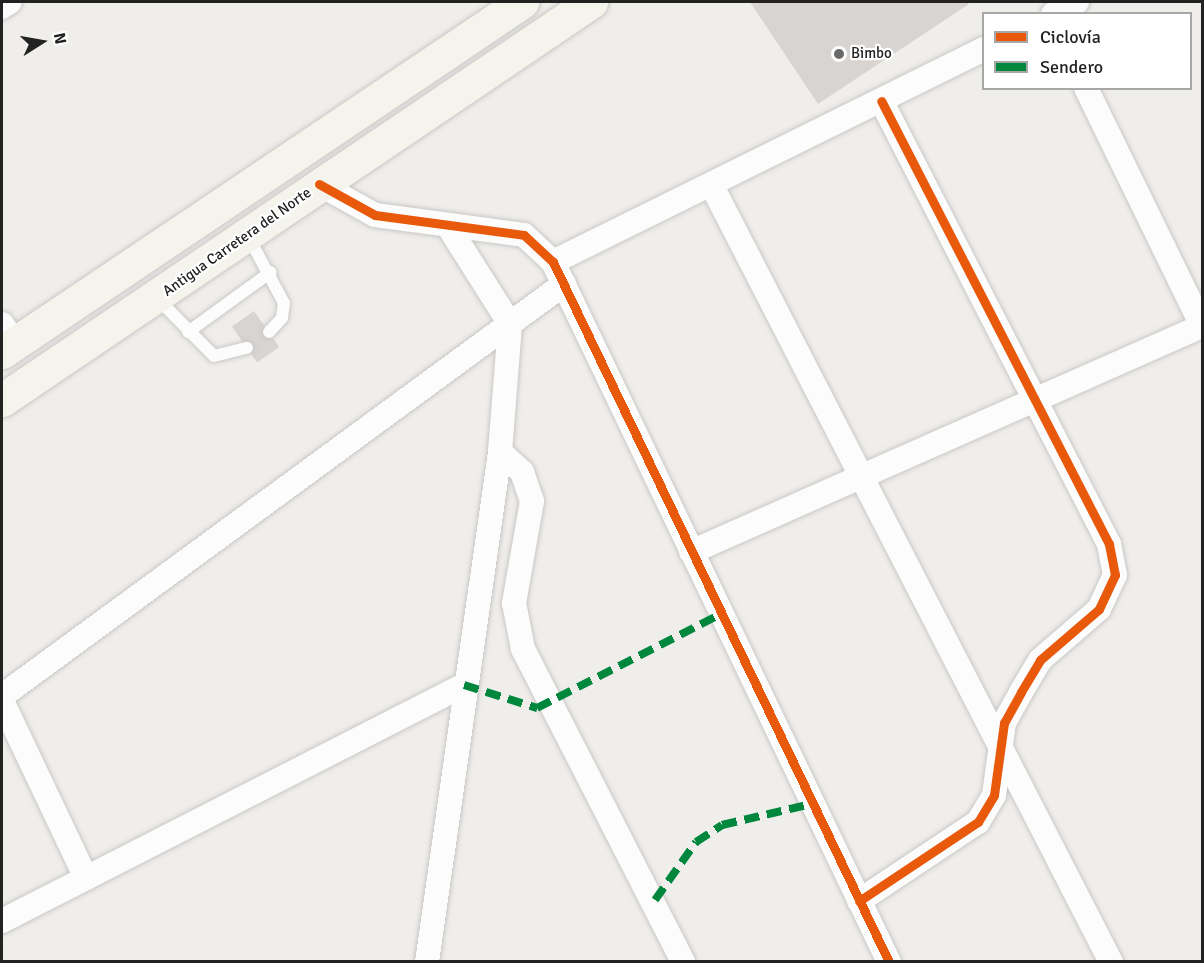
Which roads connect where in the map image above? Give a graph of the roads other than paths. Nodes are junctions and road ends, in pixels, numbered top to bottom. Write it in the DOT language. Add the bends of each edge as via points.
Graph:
graph roads {
  1 [pos="10,2"];
  2 [pos="522,2"];
  3 [pos="591,2"];
  4 [pos="1077,2"];
  5 [pos="2,7"];
  6 [pos="1057,12"];
  7 [pos="982,50"];
  8 [pos="1087,90"];
  9 [pos="881,101"];
  10 [pos="319,184"];
  11 [pos="712,186"];
  12 [pos="448,226"];
  13 [pos="248,236"];
  14 [pos="553,262"];
  15 [pos="271,272"];
  16 [pos="564,284"];
  17 [pos="157,297"];
  18 [pos="510,324"];
  19 [pos="1202,326"];
  20 [pos="188,332"];
  21 [pos="269,332"];
  22 [pos="6,340"];
  23 [pos="247,348"];
  24 [pos="2,400"];
  25 [pos="1035,401"];
  26 [pos="500,452"];
  27 [pos="862,477"];
  28 [pos="691,552"];
  29 [pos="464,685"];
  30 [pos="2,696"];
  31 [pos="2,701"];
  32 [pos="1000,747"];
  33 [pos="86,878"];
  34 [pos="859,901"];
  35 [pos="2,921"];
  36 [pos="427,962"];
  37 [pos="683,962"];
  38 [pos="889,962"];
  39 [pos="1111,962"];
  1 -- 5 [label="street"];
  2 -- 22 [label="main road"];
  3 -- 10 [label="main road, Antigua Carretera del Norte"];
  4 -- 6 [label="street"];
  7 -- 9 [label="street"];
  8 -- 19 [label="street"];
  9 -- 11 [label="street"];
  9 -- 25 [label="street"];
  10 -- 12 [label="street" via="357,210"];
  10 -- 13 [label="main road, Antigua Carretera del Norte"];
  11 -- 14 [label="street"];
  11 -- 27 [label="street"];
  12 -- 14 [label="street" via="524,235"];
  12 -- 18 [label="street"];
  13 -- 15 [label="lane"];
  13 -- 17 [label="main road, Antigua Carretera del Norte"];
  14 -- 16 [label="street"];
  15 -- 20 [label="lane"];
  15 -- 21 [label="lane" via="284,303 282,318"];
  16 -- 18 [label="street"];
  16 -- 28 [label="street"];
  17 -- 20 [label="lane"];
  17 -- 24 [label="main road, Antigua Carretera del Norte"];
  18 -- 26 [label="street"];
  18 -- 30 [label="street"];
  19 -- 25 [label="street"];
  20 -- 23 [label="lane" via="214,356"];
  25 -- 27 [label="street"];
  25 -- 32 [label="street" via="1109,544 1115,574 1100,609 1040,660 1004,723"];
  26 -- 29 [label="street"];
  26 -- 37 [label="street" via="522,472 532,501 514,603 523,649"];
  27 -- 28 [label="street"];
  27 -- 32 [label="street"];
  28 -- 34 [label="street"];
  29 -- 33 [label="street"];
  29 -- 36 [label="street"];
  31 -- 33 [label="street"];
  32 -- 34 [label="street" via="994,795 978,822"];
  32 -- 39 [label="street"];
  33 -- 35 [label="street"];
  34 -- 38 [label="street"];
}
